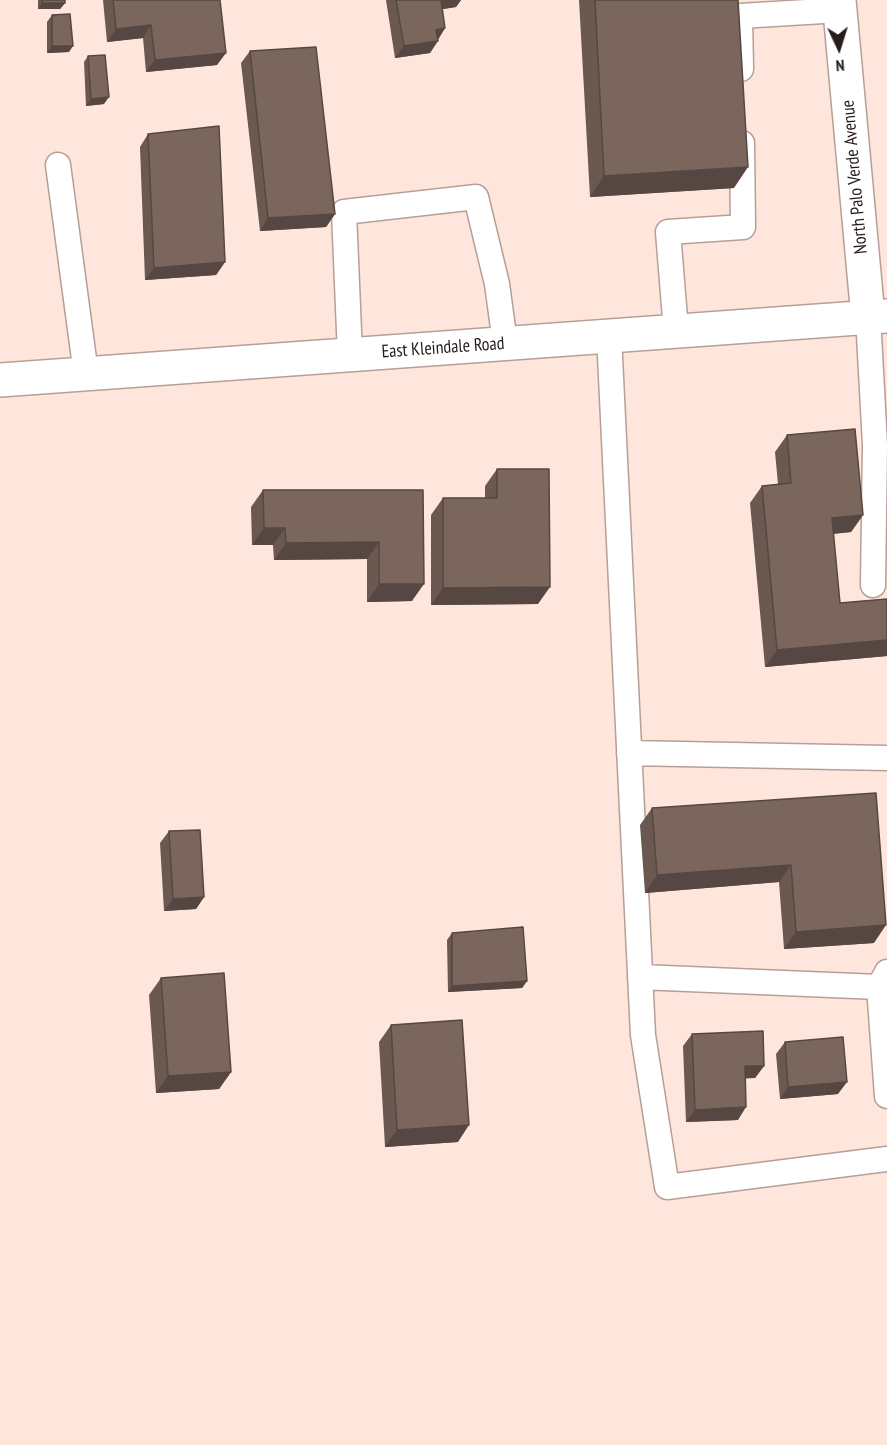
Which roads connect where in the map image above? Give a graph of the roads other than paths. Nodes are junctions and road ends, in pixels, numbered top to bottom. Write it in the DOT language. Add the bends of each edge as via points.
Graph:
graph roads {
  1 [pos="840,5"];
  2 [pos="741,86"];
  3 [pos="742,121"];
  4 [pos="58,165"];
  5 [pos="878,316"];
  6 [pos="676,331"];
  7 [pos="609,336"];
  8 [pos="506,343"];
  9 [pos="350,355"];
  10 [pos="86,374"];
  11 [pos="0,380"];
  12 [pos="873,585"];
  13 [pos="629,753"];
  14 [pos="887,758"];
  15 [pos="640,977"];
  16 [pos="883,979"];
  17 [pos="887,1096"];
  18 [pos="887,1159"];
  1 -- 2 [label="lane" via="740,16"];
  1 -- 5 [label="street, North Palo Verde Avenue"];
  3 -- 6 [label="lane" via="744,226 668,232"];
  4 -- 10 [label="lane"];
  5 -- 6 [label="street, East Kleindale Road"];
  5 -- 12 [label="lane"];
  6 -- 7 [label="street, East Kleindale Road"];
  7 -- 8 [label="street, East Kleindale Road"];
  7 -- 13 [label="lane"];
  8 -- 9 [label="street, East Kleindale Road"];
  8 -- 9 [label="lane" via="477,197 344,212"];
  9 -- 10 [label="street, East Kleindale Road"];
  10 -- 11 [label="street, East Kleindale Road"];
  13 -- 14 [label="lane"];
  13 -- 15 [label="lane"];
  15 -- 16 [label="lane"];
  15 -- 18 [label="lane" via="643,1035 667,1187"];
  16 -- 17 [label="lane"];
}
